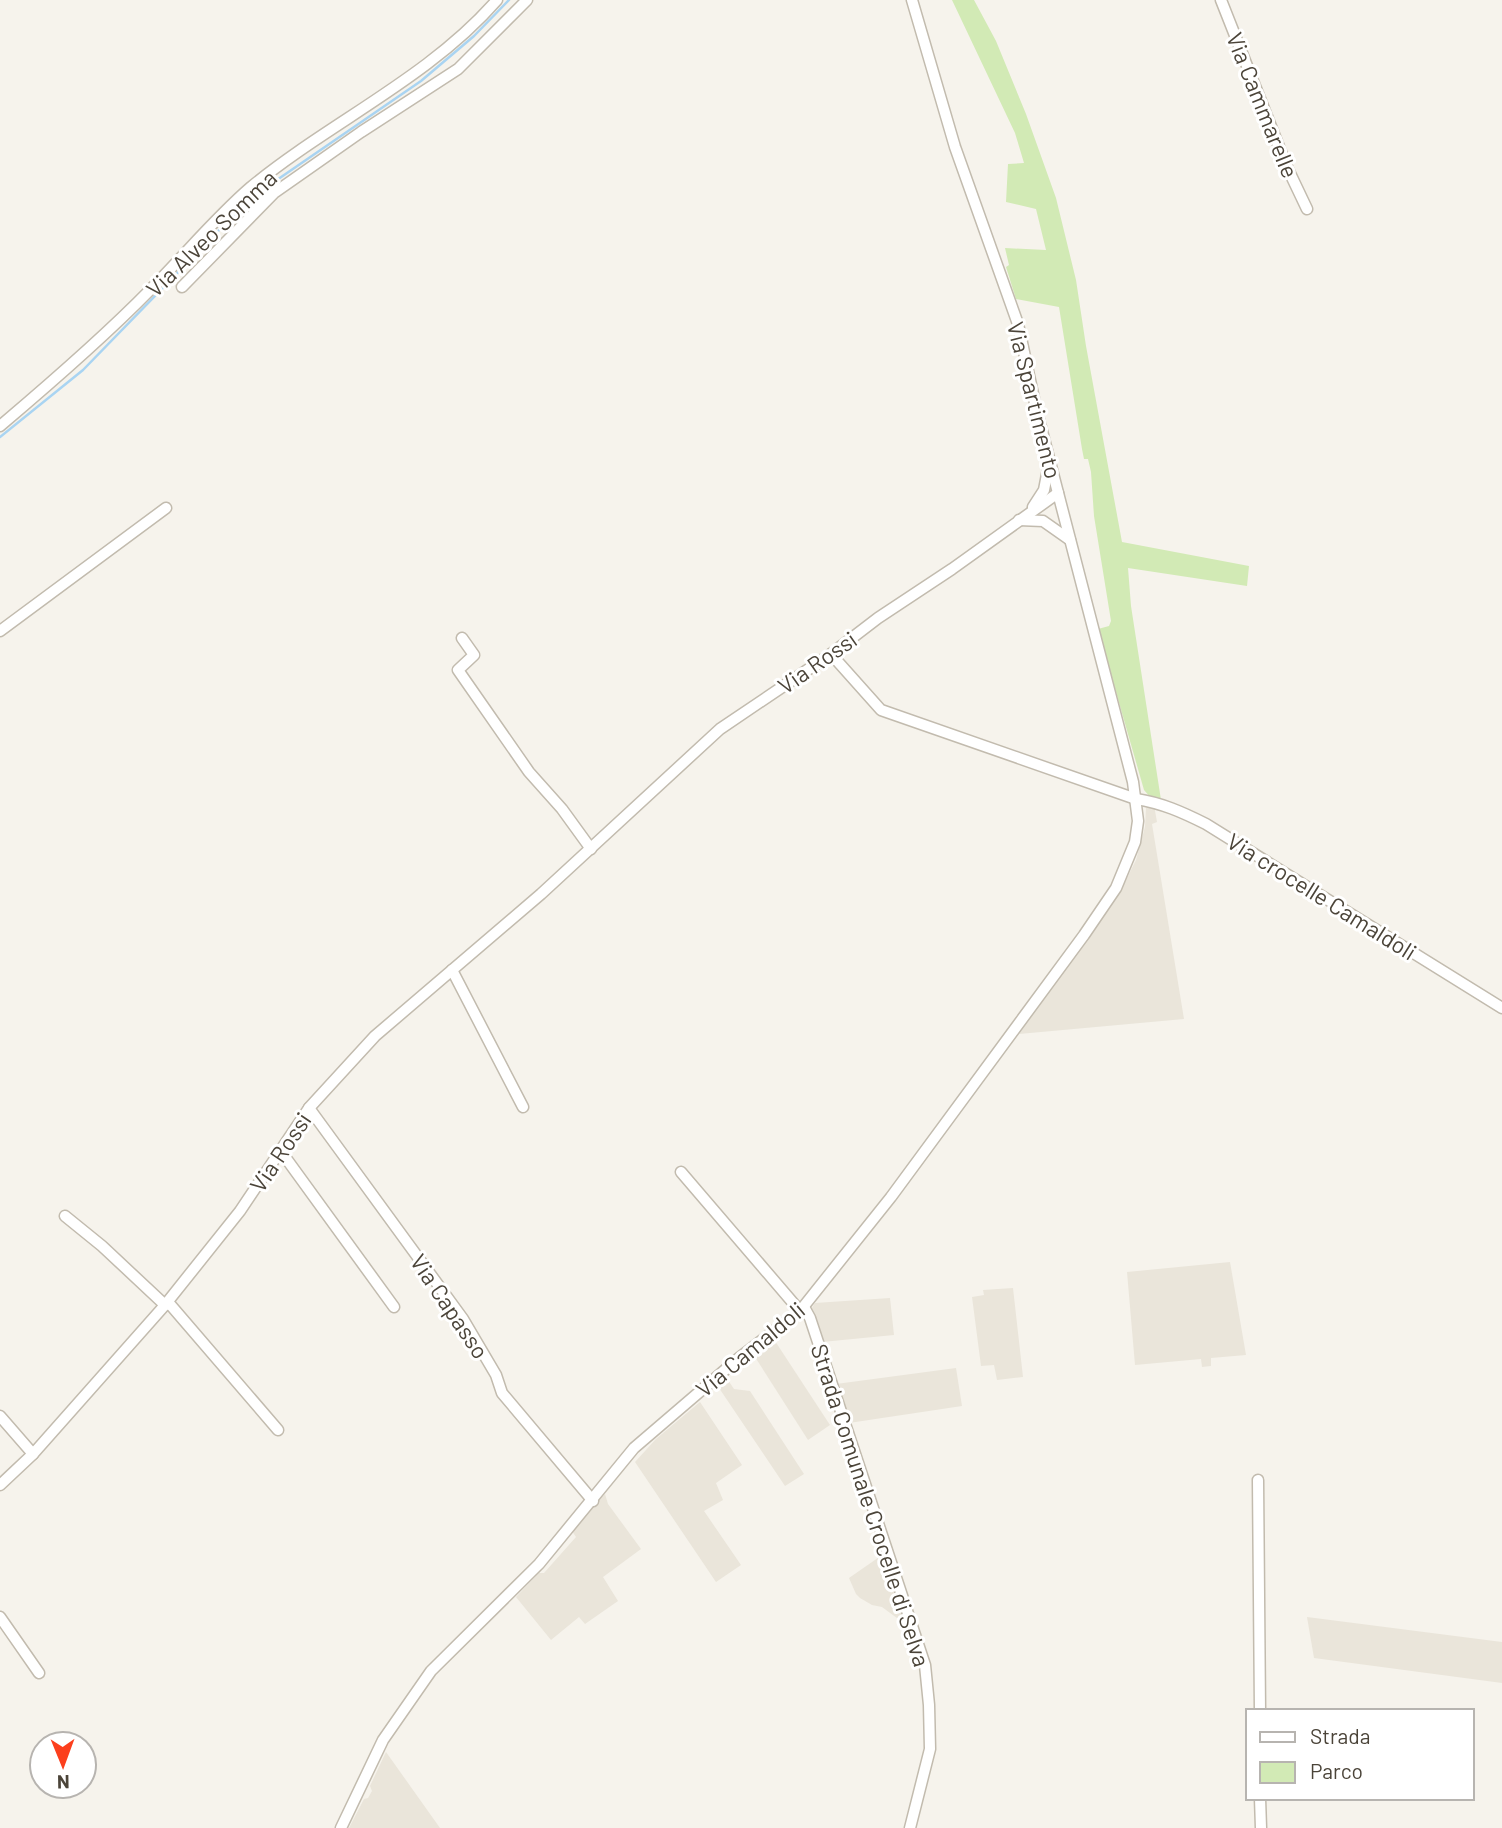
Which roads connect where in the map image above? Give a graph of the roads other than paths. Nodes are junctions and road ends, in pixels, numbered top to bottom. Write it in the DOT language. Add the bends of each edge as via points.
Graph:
graph roads {
  1 [pos="497,0"];
  2 [pos="527,0"];
  3 [pos="912,0"];
  4 [pos="1222,0"];
  5 [pos="1307,209"];
  6 [pos="182,287"];
  7 [pos="0,426"];
  8 [pos="1050,461"];
  9 [pos="1058,493"];
  10 [pos="166,508"];
  11 [pos="1024,516"];
  12 [pos="1070,540"];
  13 [pos="0,631"];
  14 [pos="462,638"];
  15 [pos="831,654"];
  16 [pos="1136,802"];
  17 [pos="591,849"];
  18 [pos="452,970"];
  19 [pos="1502,1007"];
  20 [pos="523,1107"];
  21 [pos="309,1108"];
  22 [pos="280,1150"];
  23 [pos="681,1172"];
  24 [pos="65,1216"];
  25 [pos="167,1304"];
  26 [pos="394,1307"];
  27 [pos="802,1309"];
  28 [pos="0,1416"];
  29 [pos="278,1430"];
  30 [pos="33,1454"];
  31 [pos="1258,1480"];
  32 [pos="0,1485"];
  33 [pos="593,1501"];
  34 [pos="0,1617"];
  35 [pos="39,1673"];
  36 [pos="1260,1709"];
  37 [pos="1261,1800"];
  38 [pos="341,1828"];
  39 [pos="910,1828"];
  40 [pos="1261,1828"];
  1 -- 7 [label="street, Via Alveo Somma" via="427,63 248,190 149,292"];
  2 -- 6 [label="street" via="458,69 274,194"];
  3 -- 8 [label="street, Via Spartimento" via="955,147 1018,324"];
  4 -- 5 [label="street, Via Cammarelle"];
  8 -- 9 [label="street, Via Spartimento"];
  8 -- 11 [label="street" via="1044,490"];
  9 -- 11 [label="street, Via Rossi"];
  9 -- 12 [label="street, Via Spartimento"];
  10 -- 13 [label="street"];
  11 -- 12 [label="street" via="1043,521"];
  11 -- 15 [label="street, Via Rossi"];
  12 -- 16 [label="street, Via Spartimento"];
  14 -- 17 [label="street" via="474,655 458,670 529,772"];
  15 -- 16 [label="street, Via crocelle Camaldoli" via="881,710"];
  15 -- 17 [label="street, Via Rossi" via="720,729"];
  16 -- 19 [label="street, Via crocelle Camaldoli" via="1158,802 1206,824"];
  16 -- 27 [label="street, Via Camaldoli" via="1135,842 1116,888 891,1197"];
  17 -- 18 [label="street, Via Rossi"];
  18 -- 20 [label="street"];
  18 -- 21 [label="street, Via Rossi" via="375,1036"];
  21 -- 22 [label="street, Via Rossi"];
  21 -- 33 [label="street, Via Capasso" via="463,1319 502,1393"];
  22 -- 25 [label="street, Via Rossi" via="240,1211"];
  22 -- 26 [label="street"];
  23 -- 27 [label="street, Strada Comunale Crocelle di Selva"];
  24 -- 25 [label="street"];
  25 -- 29 [label="street"];
  25 -- 30 [label="street, Via Rossi"];
  27 -- 33 [label="street, Via Camaldoli" via="634,1448"];
  27 -- 39 [label="street, Strada Comunale Crocelle di Selva" via="810,1318 925,1665 930,1749"];
  28 -- 30 [label="street"];
  30 -- 32 [label="street, Via Rossi"];
  31 -- 36 [label="street"];
  33 -- 38 [label="street, Via Camaldoli" via="539,1564 417,1689 383,1740"];
  34 -- 35 [label="street"];
  37 -- 40 [label="street"];
}
